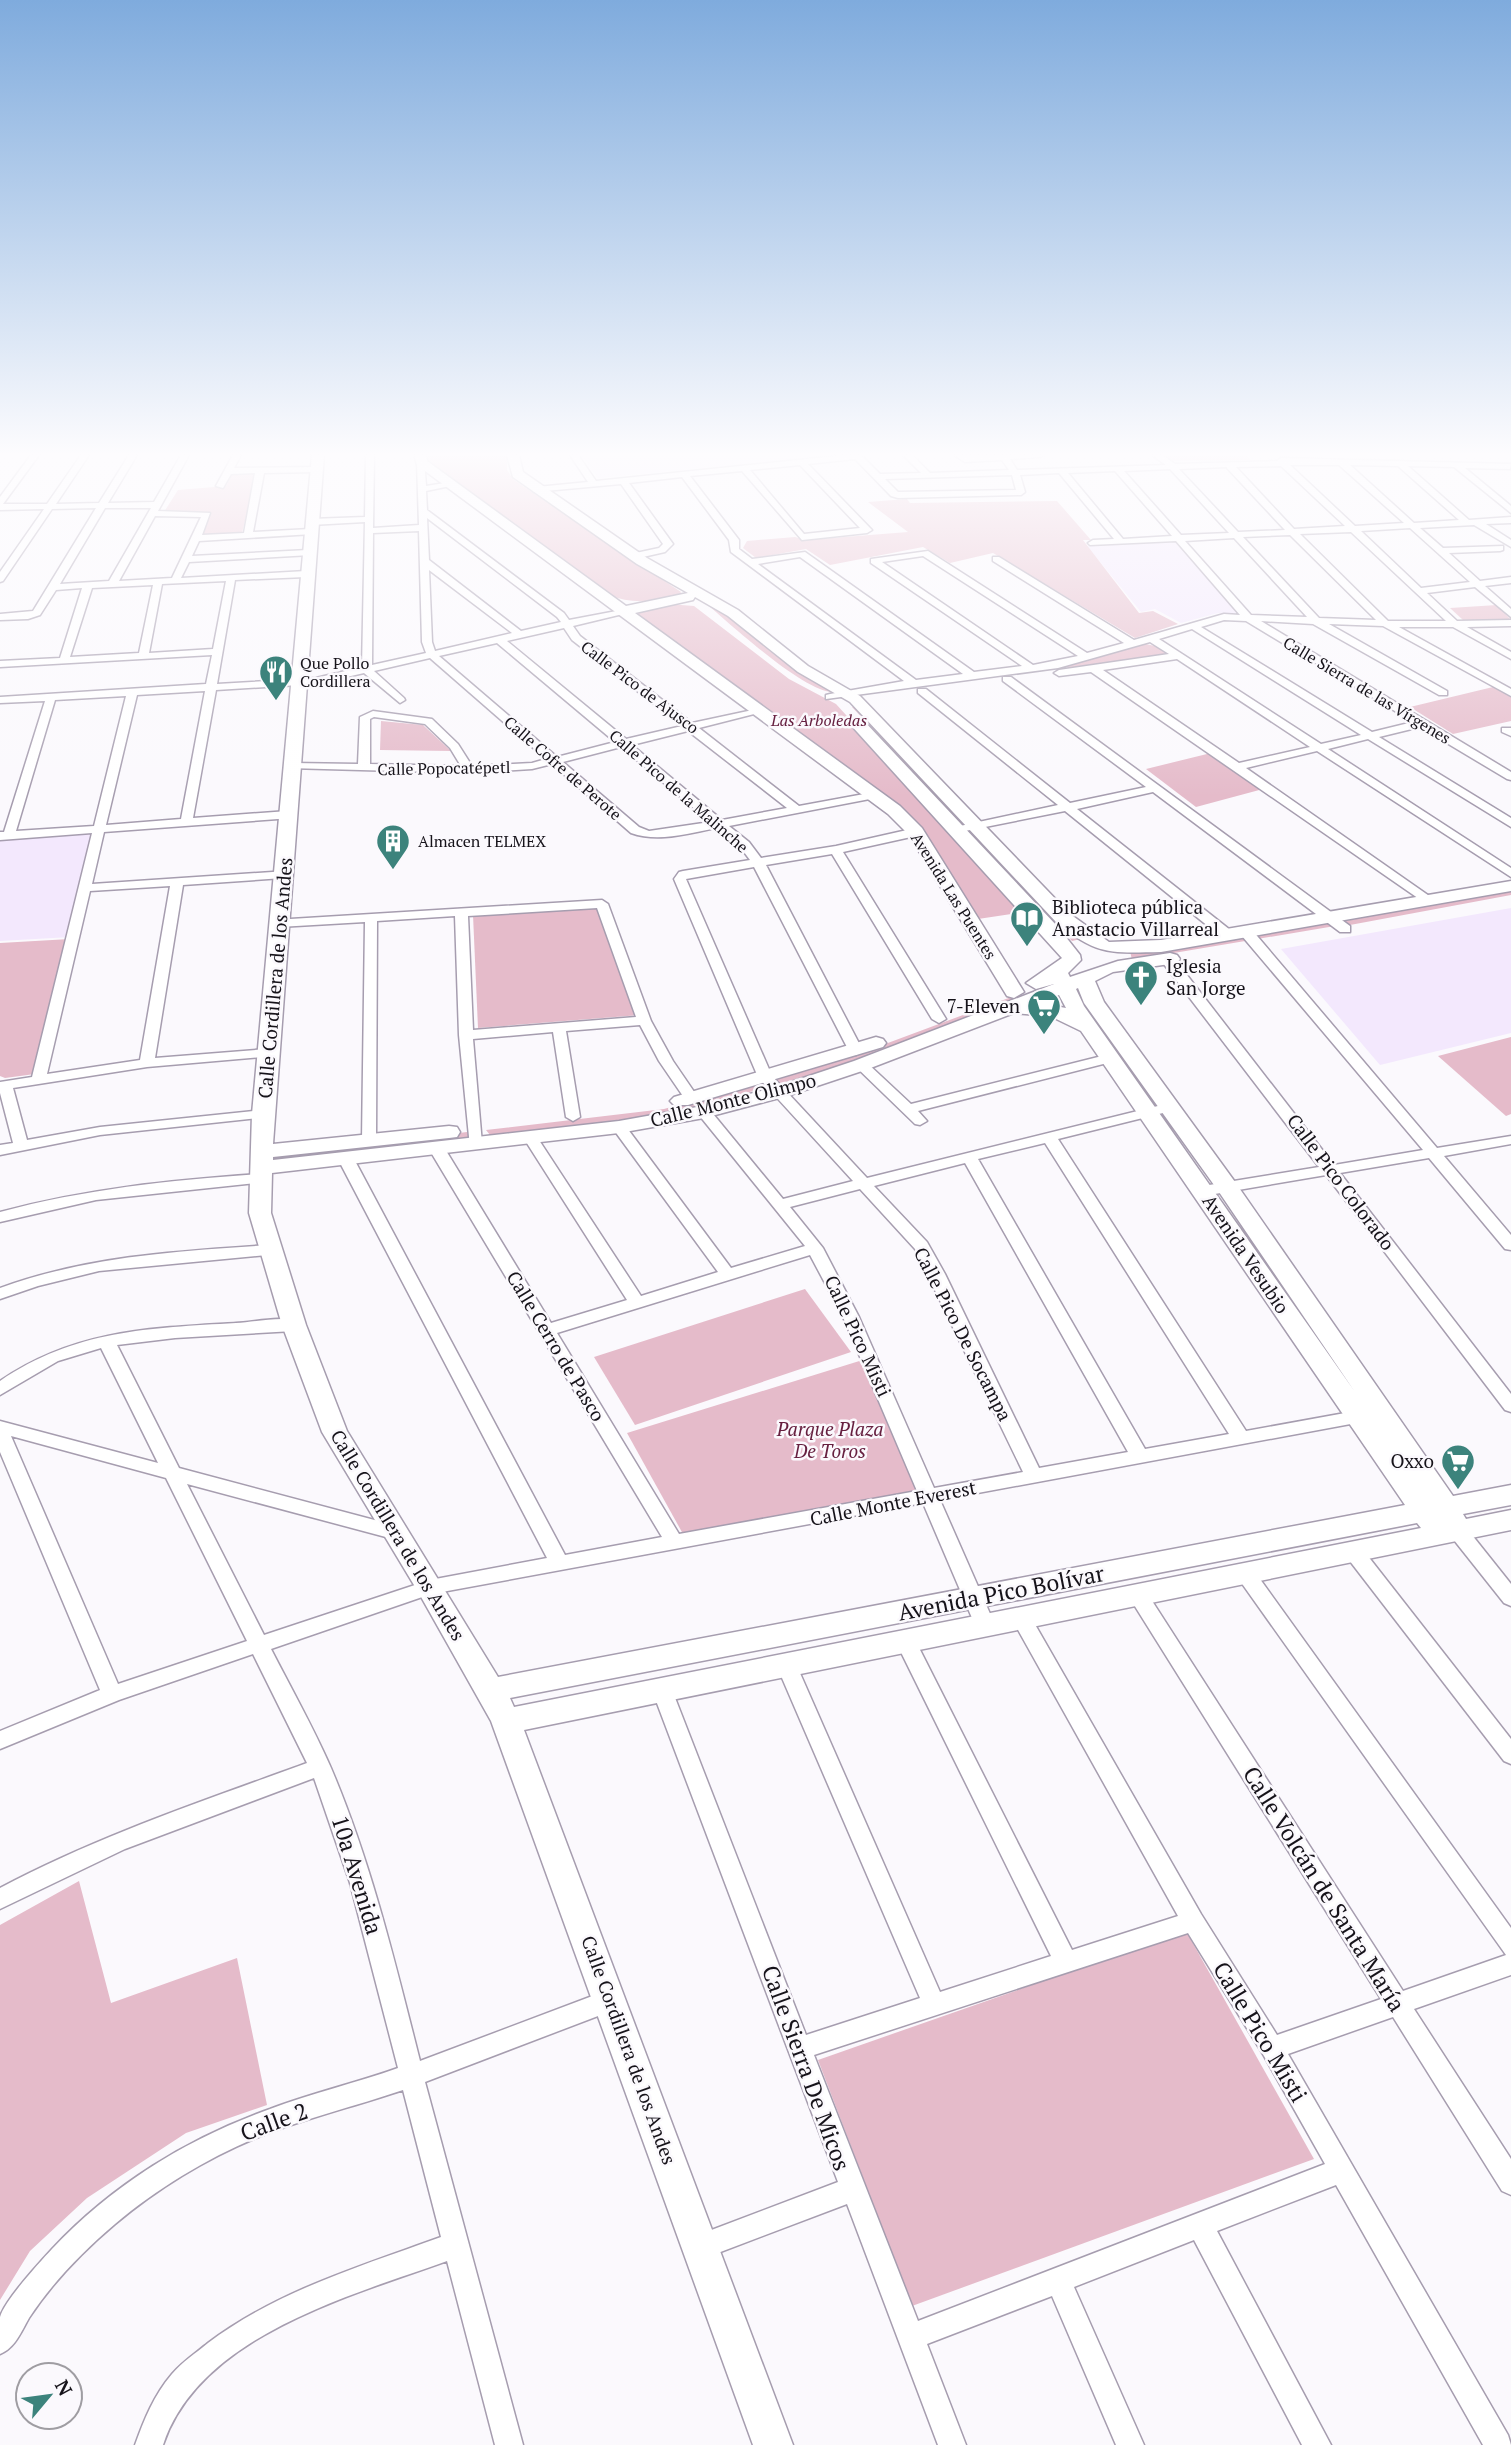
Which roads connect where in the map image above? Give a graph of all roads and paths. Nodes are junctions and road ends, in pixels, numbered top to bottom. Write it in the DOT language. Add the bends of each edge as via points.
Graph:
graph roads {
  1 [pos="64,569"];
  2 [pos="121,569"];
  3 [pos="182,569"];
  4 [pos="306,569"];
  5 [pos="368,569"];
  6 [pos="427,569"];
  7 [pos="435,569"];
  8 [pos="502,569"];
  9 [pos="567,569"];
  10 [pos="653,569"];
  11 [pos="760,569"];
  12 [pos="822,569"];
  13 [pos="886,569"];
  14 [pos="950,569"];
  15 [pos="1012,569"];
  16 [pos="1206,569"];
  17 [pos="1267,569"];
  18 [pos="1330,569"];
  19 [pos="1395,569"];
  20 [pos="1461,569"];
  21 [pos="306,574"];
  22 [pos="231,578"];
  23 [pos="1511,580"];
  24 [pos="158,582"];
  25 [pos="175,582"];
  26 [pos="1478,584"];
  27 [pos="112,585"];
  28 [pos="88,586"];
  29 [pos="53,587"];
  30 [pos="463,589"];
  31 [pos="434,591"];
  32 [pos="1419,591"];
  33 [pos="687,592"];
  34 [pos="625,611"];
  35 [pos="1511,614"];
  36 [pos="3,617"];
  37 [pos="1248,618"];
  38 [pos="1316,621"];
  39 [pos="1511,623"];
  40 [pos="1386,624"];
  41 [pos="1454,624"];
  42 [pos="567,625"];
  43 [pos="1193,626"];
  44 [pos="0,631"];
  45 [pos="520,635"];
  46 [pos="1151,638"];
  47 [pos="500,640"];
  48 [pos="1132,643"];
  49 [pos="217,652"];
  50 [pos="432,655"];
  51 [pos="1178,656"];
  52 [pos="1511,656"];
  53 [pos="143,657"];
  54 [pos="1086,657"];
  55 [pos="64,661"];
  56 [pos="0,664"];
  57 [pos="1031,668"];
  58 [pos="1062,668"];
  59 [pos="1093,668"];
  60 [pos="367,670"];
  61 [pos="971,675"];
  62 [pos="1007,679"];
  63 [pos="297,682"];
  64 [pos="211,687"];
  65 [pos="918,687"];
  66 [pos="132,692"];
  67 [pos="1443,693"];
  68 [pos="1511,693"];
  69 [pos="51,697"];
  70 [pos="842,698"];
  71 [pos="0,700"];
  72 [pos="400,701"];
  73 [pos="758,710"];
  74 [pos="1423,723"];
  75 [pos="692,727"];
  76 [pos="1370,734"];
  77 [pos="625,744"];
  78 [pos="1318,748"];
  79 [pos="556,760"];
  80 [pos="292,766"];
  81 [pos="1238,767"];
  82 [pos="364,769"];
  83 [pos="469,770"];
  84 [pos="1511,777"];
  85 [pos="1157,788"];
  86 [pos="875,795"];
  87 [pos="1070,808"];
  88 [pos="797,810"];
  89 [pos="288,815"];
  90 [pos="186,823"];
  91 [pos="1511,823"];
  92 [pos="721,824"];
  93 [pos="977,827"];
  94 [pos="99,829"];
  95 [pos="956,831"];
  96 [pos="916,832"];
  97 [pos="4,835"];
  98 [pos="836,850"];
  99 [pos="758,862"];
  100 [pos="1511,873"];
  101 [pos="283,874"];
  102 [pos="177,881"];
  103 [pos="1511,886"];
  104 [pos="86,888"];
  105 [pos="1429,900"];
  106 [pos="1511,900"];
  107 [pos="461,912"];
  108 [pos="371,918"];
  109 [pos="279,923"];
  110 [pos="1338,924"];
  111 [pos="1244,938"];
  112 [pos="1105,945"];
  113 [pos="1168,960"];
  114 [pos="1081,970"];
  115 [pos="1014,1000"];
  116 [pos="939,1019"];
  117 [pos="644,1021"];
  118 [pos="559,1028"];
  119 [pos="1090,1030"];
  120 [pos="466,1035"];
  121 [pos="268,1052"];
  122 [pos="858,1058"];
  123 [pos="1110,1058"];
  124 [pos="147,1063"];
  125 [pos="39,1078"];
  126 [pos="773,1085"];
  127 [pos="3,1086"];
  128 [pos="698,1105"];
  129 [pos="909,1109"];
  130 [pos="1159,1109"];
  131 [pos="263,1114"];
  132 [pos="573,1117"];
  133 [pos="920,1121"];
  134 [pos="619,1126"];
  135 [pos="475,1137"];
  136 [pos="530,1138"];
  137 [pos="1050,1138"];
  138 [pos="369,1140"];
  139 [pos="1511,1140"];
  140 [pos="21,1144"];
  141 [pos="438,1149"];
  142 [pos="0,1150"];
  143 [pos="1433,1153"];
  144 [pos="970,1158"];
  145 [pos="346,1159"];
  146 [pos="261,1166"];
  147 [pos="1332,1170"];
  148 [pos="864,1183"];
  149 [pos="1227,1187"];
  150 [pos="1203,1191"];
  151 [pos="781,1204"];
  152 [pos="0,1217"];
  153 [pos="1511,1245"];
  154 [pos="815,1248"];
  155 [pos="271,1250"];
  156 [pos="728,1275"];
  157 [pos="0,1294"];
  158 [pos="637,1303"];
  159 [pos="294,1325"];
  160 [pos="547,1330"];
  161 [pos="106,1341"];
  162 [pos="0,1389"];
  163 [pos="1511,1406"];
  164 [pos="1356,1417"];
  165 [pos="0,1429"];
  166 [pos="1241,1438"];
  167 [pos="1140,1457"];
  168 [pos="171,1473"];
  169 [pos="1034,1476"];
  170 [pos="1511,1495"];
  171 [pos="930,1497"];
  172 [pos="1511,1520"];
  173 [pos="1442,1521"];
  174 [pos="397,1533"];
  175 [pos="675,1543"];
  176 [pos="1353,1551"];
  177 [pos="559,1562"];
  178 [pos="1245,1573"];
  179 [pos="430,1587"];
  180 [pos="1138,1595"];
  181 [pos="974,1598"];
  182 [pos="1511,1598"];
  183 [pos="1022,1619"];
  184 [pos="985,1625"];
  185 [pos="906,1642"];
  186 [pos="258,1643"];
  187 [pos="786,1664"];
  188 [pos="491,1690"];
  189 [pos="662,1690"];
  190 [pos="112,1694"];
  191 [pos="506,1721"];
  192 [pos="0,1740"];
  193 [pos="1511,1755"];
  194 [pos="320,1767"];
  195 [pos="0,1899"];
  196 [pos="1193,1922"];
  197 [pos="1511,1947"];
  198 [pos="1066,1962"];
  199 [pos="1511,1964"];
  200 [pos="611,2000"];
  201 [pos="933,2005"];
  202 [pos="1397,2006"];
  203 [pos="800,2048"];
  204 [pos="1272,2048"];
  205 [pos="412,2075"];
  206 [pos="1340,2171"];
  207 [pos="1511,2182"];
  208 [pos="852,2189"];
  209 [pos="1200,2225"];
  210 [pos="455,2245"];
  211 [pos="702,2246"];
  212 [pos="1058,2280"];
  213 [pos="911,2337"];
  214 [pos="0,2341"];
  215 [pos="149,2445"];
  216 [pos="509,2445"];
  217 [pos="773,2445"];
  218 [pos="952,2445"];
  219 [pos="1130,2445"];
  220 [pos="1317,2445"];
  221 [pos="1498,2445"];
  1 -- 29 [label="street"];
  2 -- 27 [label="street"];
  3 -- 25 [label="street"];
  4 -- 21 [label="street, Calle Cordillera de los Andes"];
  5 -- 60 [label="street"];
  6 -- 31 [label="street"];
  7 -- 30 [label="street"];
  8 -- 42 [label="street, Calle Pico de Ajusco" via="561,615"];
  9 -- 34 [label="street, Avenida Las Puentes"];
  10 -- 33 [label="street, Avenida Las Puentes"];
  11 -- 65 [label="street"];
  12 -- 61 [label="street"];
  13 -- 57 [label="street"];
  14 -- 54 [label="street"];
  15 -- 48 [label="street"];
  16 -- 37 [label="street, Calle Sierra de las Vírgenes"];
  17 -- 38 [label="street"];
  18 -- 40 [label="street"];
  19 -- 32 [label="street"];
  20 -- 26 [label="street"];
  21 -- 22 [label="street"];
  21 -- 63 [label="street, Calle Cordillera de los Andes"];
  22 -- 25 [label="street"];
  22 -- 49 [label="street"];
  23 -- 26 [label="street"];
  24 -- 25 [label="street"];
  24 -- 27 [label="street"];
  24 -- 53 [label="street"];
  26 -- 32 [label="street"];
  26 -- 35 [label="street"];
  27 -- 28 [label="street"];
  28 -- 29 [label="street"];
  28 -- 55 [label="street"];
  29 -- 36 [label="street" via="37,612"];
  30 -- 31 [label="street"];
  30 -- 45 [label="street"];
  31 -- 50 [label="street" via="427,642"];
  32 -- 41 [label="street"];
  33 -- 34 [label="street"];
  33 -- 70 [label="street, Avenida Las Puentes" via="788,674"];
  34 -- 42 [label="street"];
  34 -- 73 [label="street, Avenida Las Puentes"];
  36 -- 44 [label="street"];
  37 -- 38 [label="street"];
  37 -- 43 [label="street" via="1224,617"];
  37 -- 74 [label="street, Calle Sierra de las Vírgenes"];
  38 -- 40 [label="street"];
  38 -- 67 [label="street"];
  39 -- 41 [label="street"];
  40 -- 41 [label="street"];
  40 -- 68 [label="street"];
  41 -- 52 [label="street"];
  42 -- 45 [label="street"];
  42 -- 75 [label="street, Calle Pico de Ajusco" via="576,638"];
  43 -- 46 [label="street"];
  43 -- 76 [label="street"];
  45 -- 47 [label="street"];
  46 -- 48 [label="street"];
  46 -- 51 [label="street"];
  47 -- 50 [label="street"];
  47 -- 77 [label="street, Calle Pico de la Malinche"];
  48 -- 54 [label="street"];
  49 -- 53 [label="street"];
  49 -- 64 [label="street"];
  50 -- 60 [label="street"];
  50 -- 79 [label="street, Calle Cofre de Perote"];
  51 -- 59 [label="street"];
  51 -- 78 [label="street"];
  53 -- 55 [label="street"];
  54 -- 58 [label="street"];
  55 -- 56 [label="street"];
  57 -- 58 [label="street"];
  57 -- 61 [label="street"];
  58 -- 59 [label="street"];
  58 -- 62 [label="street"];
  59 -- 81 [label="street"];
  60 -- 63 [label="street"];
  60 -- 72 [label="street"];
  61 -- 65 [label="street"];
  62 -- 65 [label="street"];
  62 -- 85 [label="street"];
  63 -- 64 [label="street"];
  63 -- 80 [label="street, Calle Cordillera de los Andes"];
  64 -- 66 [label="street"];
  64 -- 90 [label="street"];
  65 -- 70 [label="street"];
  65 -- 87 [label="street"];
  66 -- 69 [label="street"];
  66 -- 94 [label="street"];
  69 -- 71 [label="street"];
  69 -- 97 [label="street"];
  70 -- 93 [label="street, Avenida Las Puentes"];
  70 -- 95 [label="street, Avenida Las Puentes"];
  73 -- 75 [label="street, Calle Popocatépetl"];
  73 -- 86 [label="street, Avenida Las Puentes"];
  74 -- 76 [label="street"];
  74 -- 84 [label="street, Calle Sierra de las Vírgenes"];
  75 -- 77 [label="street, Calle Popocatépetl"];
  75 -- 88 [label="street, Calle Pico de Ajusco"];
  76 -- 78 [label="street"];
  76 -- 91 [label="street"];
  77 -- 79 [label="street, Calle Popocatépetl"];
  77 -- 92 [label="street, Calle Pico de la Malinche"];
  78 -- 81 [label="street"];
  78 -- 100 [label="street"];
  79 -- 83 [label="street, Calle Popocatépetl"];
  79 -- 92 [label="street, Calle Cofre de Perote" via="639,832 662,834"];
  80 -- 82 [label="street, Calle Popocatépetl"];
  80 -- 89 [label="street, Calle Cordillera de los Andes"];
  81 -- 105 [label="street"];
  82 -- 83 [label="street, Calle Popocatépetl"];
  82 -- 83 [label="street" via="365,717 373,714 428,721 454,746"];
  85 -- 87 [label="street"];
  85 -- 110 [label="street"];
  86 -- 88 [label="street, Calle Cofre de Perote"];
  86 -- 96 [label="street, Avenida Las Puentes"];
  87 -- 93 [label="street"];
  87 -- 111 [label="street"];
  88 -- 92 [label="street, Calle Cofre de Perote"];
  89 -- 90 [label="street"];
  89 -- 101 [label="street, Calle Cordillera de los Andes"];
  90 -- 94 [label="street"];
  92 -- 99 [label="street, Calle Pico de la Malinche"];
  93 -- 95 [label="street"];
  93 -- 112 [label="street, Avenida Las Puentes" via="1063,918"];
  94 -- 97 [label="street"];
  94 -- 104 [label="street"];
  95 -- 114 [label="street, Avenida Las Puentes"];
  96 -- 98 [label="street"];
  96 -- 115 [label="street, Avenida Las Puentes"];
  98 -- 99 [label="street"];
  98 -- 116 [label="street"];
  99 -- 122 [label="street, Calle Pico de la Malinche"];
  99 -- 126 [label="street" via="683,875 681,883"];
  101 -- 102 [label="street"];
  101 -- 109 [label="street, Calle Cordillera de los Andes"];
  102 -- 104 [label="street"];
  102 -- 124 [label="street"];
  103 -- 105 [label="street"];
  104 -- 125 [label="street"];
  105 -- 110 [label="street"];
  106 -- 110 [label="street"];
  107 -- 108 [label="street"];
  107 -- 117 [label="street, Calle Pico Misti" via="604,906"];
  107 -- 120 [label="street"];
  108 -- 109 [label="street"];
  108 -- 138 [label="street"];
  109 -- 121 [label="street, Calle Cordillera de los Andes"];
  110 -- 111 [label="street"];
  111 -- 112 [label="street" via="1150,948"];
  111 -- 113 [label="street"];
  111 -- 143 [label="street"];
  112 -- 114 [label="street" via="1076,947"];
  112 -- 114 [label="street" via="1122,955 1122,963"];
  113 -- 114 [label="street"];
  113 -- 147 [label="street, Calle Pico Colorado"];
  114 -- 115 [label="street, Calle Monte Olimpo"];
  114 -- 119 [label="street, Avenida Vesubio"];
  114 -- 130 [label="street, Avenida Vesubio" via="1094,1003"];
  115 -- 116 [label="street, Calle Monte Olimpo"];
  115 -- 119 [label="street" via="1072,1017"];
  115 -- 122 [label="street, Calle Monte Olimpo"];
  116 -- 122 [label="street, Calle Monte Olimpo"];
  117 -- 118 [label="street"];
  117 -- 128 [label="street, Calle Pico Misti"];
  118 -- 120 [label="street"];
  118 -- 132 [label="street"];
  119 -- 123 [label="street, Avenida Vesubio"];
  120 -- 135 [label="street"];
  121 -- 124 [label="street"];
  121 -- 131 [label="street, Calle Cordillera de los Andes"];
  122 -- 126 [label="street, Calle Monte Olimpo"];
  122 -- 129 [label="street, Calle Pico de la Malinche"];
  123 -- 129 [label="street"];
  123 -- 130 [label="street, Avenida Vesubio"];
  124 -- 125 [label="street"];
  125 -- 127 [label="street"];
  126 -- 128 [label="street, Calle Monte Olimpo"];
  126 -- 148 [label="street, Calle Pico De Socampa"];
  127 -- 140 [label="street"];
  128 -- 132 [label="street, Calle Monte Olimpo"];
  128 -- 134 [label="street, Calle Monte Olimpo"];
  128 -- 151 [label="street, Calle Pico Misti"];
  129 -- 133 [label="street, Calle Pico de la Malinche"];
  130 -- 137 [label="street"];
  130 -- 149 [label="street, Avenida Vesubio"];
  130 -- 150 [label="street, Avenida Vesubio"];
  131 -- 140 [label="street"];
  131 -- 146 [label="street, Calle Cordillera de los Andes"];
  132 -- 135 [label="street, Calle Monte Olimpo"];
  134 -- 136 [label="street, Calle Monte Olimpo"];
  134 -- 156 [label="street"];
  135 -- 136 [label="street, Calle Monte Olimpo"];
  135 -- 138 [label="street, Calle Monte Olimpo"];
  135 -- 141 [label="street, Calle Monte Olimpo"];
  136 -- 158 [label="street"];
  137 -- 144 [label="street"];
  137 -- 166 [label="street"];
  138 -- 146 [label="street, Calle Monte Olimpo"];
  139 -- 143 [label="street"];
  140 -- 142 [label="street"];
  141 -- 145 [label="street, Calle Monte Olimpo"];
  141 -- 160 [label="street, Calle Cerro de Pasco"];
  143 -- 147 [label="street"];
  143 -- 153 [label="street"];
  144 -- 148 [label="street"];
  144 -- 167 [label="street"];
  145 -- 146 [label="street, Calle Monte Olimpo"];
  145 -- 177 [label="street"];
  146 -- 152 [label="street" via="103,1193"];
  146 -- 155 [label="street, Calle Cordillera de los Andes" via="260,1213"];
  147 -- 149 [label="street"];
  147 -- 163 [label="street, Calle Pico Colorado"];
  148 -- 151 [label="street"];
  148 -- 169 [label="street, Calle Pico De Socampa" via="929,1259"];
  149 -- 150 [label="street"];
  149 -- 173 [label="street, Avenida Vesubio"];
  150 -- 164 [label="street, Avenida Vesubio"];
  151 -- 154 [label="street, Calle Pico Misti"];
  154 -- 156 [label="street"];
  154 -- 171 [label="street, Calle Pico Misti" via="851,1317"];
  155 -- 157 [label="street" via="97,1266"];
  155 -- 159 [label="street, Calle Cordillera de los Andes"];
  156 -- 158 [label="street"];
  158 -- 160 [label="street"];
  159 -- 161 [label="street"];
  159 -- 174 [label="street, Calle Cordillera de los Andes" via="335,1432"];
  160 -- 175 [label="street, Calle Cerro de Pasco"];
  161 -- 162 [label="street" via="58,1354"];
  161 -- 168 [label="street, 10a Avenida"];
  164 -- 166 [label="street, Calle Monte Everest"];
  164 -- 173 [label="street, Avenida Vesubio"];
  165 -- 168 [label="street"];
  165 -- 190 [label="street"];
  166 -- 167 [label="street, Calle Monte Everest"];
  167 -- 169 [label="street, Calle Monte Everest"];
  168 -- 174 [label="street"];
  168 -- 186 [label="street, 10a Avenida"];
  169 -- 171 [label="street, Calle Monte Everest"];
  170 -- 173 [label="street, Avenida Pico Bolívar"];
  171 -- 175 [label="street, Calle Monte Everest"];
  171 -- 181 [label="street, Calle Pico Misti"];
  172 -- 173 [label="street, Avenida Pico Bolívar"];
  173 -- 176 [label="street, Avenida Pico Bolívar"];
  173 -- 181 [label="street, Avenida Pico Bolívar"];
  173 -- 182 [label="street"];
  174 -- 179 [label="street, Calle Cordillera de los Andes"];
  175 -- 177 [label="street, Calle Monte Everest"];
  176 -- 178 [label="street, Avenida Pico Bolívar"];
  176 -- 193 [label="street"];
  177 -- 179 [label="street, Calle Monte Everest"];
  178 -- 180 [label="street, Avenida Pico Bolívar"];
  178 -- 197 [label="street"];
  179 -- 186 [label="street, Calle Monte Everest"];
  179 -- 188 [label="street, Calle Cordillera de los Andes"];
  180 -- 183 [label="street, Avenida Pico Bolívar"];
  180 -- 202 [label="street, Calle Volcán de Santa María"];
  181 -- 184 [label="street, Calle Pico Misti"];
  181 -- 188 [label="street, Avenida Pico Bolívar"];
  183 -- 184 [label="street, Avenida Pico Bolívar"];
  183 -- 196 [label="street, Calle Pico Misti"];
  184 -- 185 [label="street, Avenida Pico Bolívar"];
  185 -- 187 [label="street, Avenida Pico Bolívar"];
  185 -- 198 [label="street"];
  186 -- 190 [label="street, Calle Monte Everest"];
  186 -- 194 [label="street, 10a Avenida"];
  187 -- 189 [label="street, Avenida Pico Bolívar"];
  187 -- 201 [label="street"];
  188 -- 191 [label="street, Calle Cordillera de los Andes"];
  189 -- 191 [label="street, Avenida Pico Bolívar"];
  189 -- 203 [label="street, Calle Sierra De Micos"];
  190 -- 192 [label="street, Calle Monte Everest"];
  191 -- 200 [label="street, Calle Cordillera de los Andes"];
  194 -- 195 [label="street" via="129,1839 34,1879"];
  194 -- 205 [label="street, 10a Avenida" via="363,1887"];
  196 -- 198 [label="street"];
  196 -- 204 [label="street, Calle Pico Misti"];
  198 -- 201 [label="street"];
  199 -- 202 [label="street"];
  200 -- 205 [label="street, Calle 2"];
  200 -- 211 [label="street, Calle Cordillera de los Andes"];
  201 -- 203 [label="street"];
  202 -- 204 [label="street"];
  202 -- 207 [label="street, Calle Volcán de Santa María"];
  203 -- 208 [label="street, Calle Sierra De Micos"];
  204 -- 206 [label="street, Calle Pico Misti"];
  205 -- 210 [label="street, 10a Avenida"];
  205 -- 214 [label="street, Calle 2" via="253,2127 173,2168 112,2210 73,2245 41,2280"];
  206 -- 209 [label="street"];
  206 -- 221 [label="street, Calle Pico Misti"];
  208 -- 211 [label="street"];
  208 -- 213 [label="street, Calle Sierra De Micos"];
  209 -- 212 [label="street"];
  209 -- 220 [label="street"];
  210 -- 215 [label="street" via="314,2298 257,2325 181,2382 157,2421"];
  210 -- 216 [label="street, 10a Avenida"];
  211 -- 217 [label="street, Calle Cordillera de los Andes"];
  212 -- 213 [label="street"];
  212 -- 219 [label="street"];
  213 -- 218 [label="street, Calle Sierra De Micos"];
}
